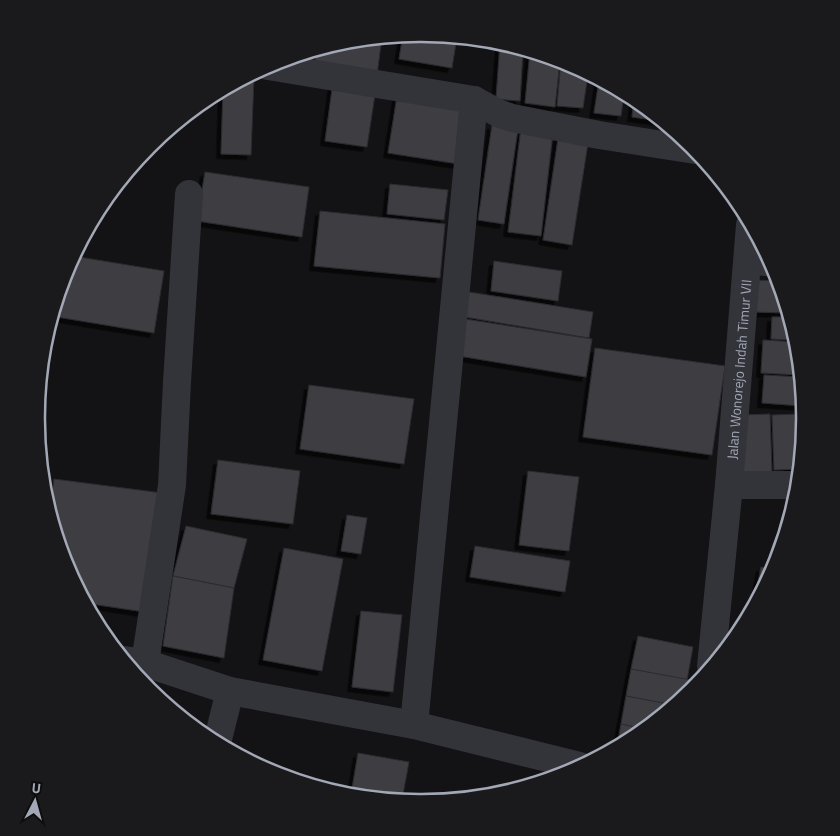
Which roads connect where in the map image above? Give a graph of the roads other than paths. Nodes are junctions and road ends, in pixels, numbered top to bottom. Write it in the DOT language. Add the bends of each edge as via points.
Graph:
graph roads {
  1 [pos="283,68"];
  2 [pos="474,100"];
  3 [pos="681,148"];
  4 [pos="189,194"];
  5 [pos="756,250"];
  6 [pos="759,263"];
  7 [pos="729,485"];
  8 [pos="789,485"];
  9 [pos="712,654"];
  10 [pos="134,661"];
  11 [pos="230,691"];
  12 [pos="414,725"];
  13 [pos="219,735"];
  14 [pos="568,763"];
  1 -- 2 [label="street"];
  2 -- 3 [label="street" via="512,118"];
  2 -- 12 [label="street"];
  4 -- 10 [label="street" via="172,485"];
  5 -- 6 [label="street, Jalan Wonorejo Indah Timur VII"];
  6 -- 7 [label="street, Jalan Wonorejo Indah Timur VII"];
  7 -- 8 [label="street"];
  7 -- 9 [label="street, Jalan Wonorejo Indah Timur VII"];
  10 -- 11 [label="street"];
  11 -- 12 [label="street"];
  11 -- 13 [label="street"];
  12 -- 14 [label="street"];
}
